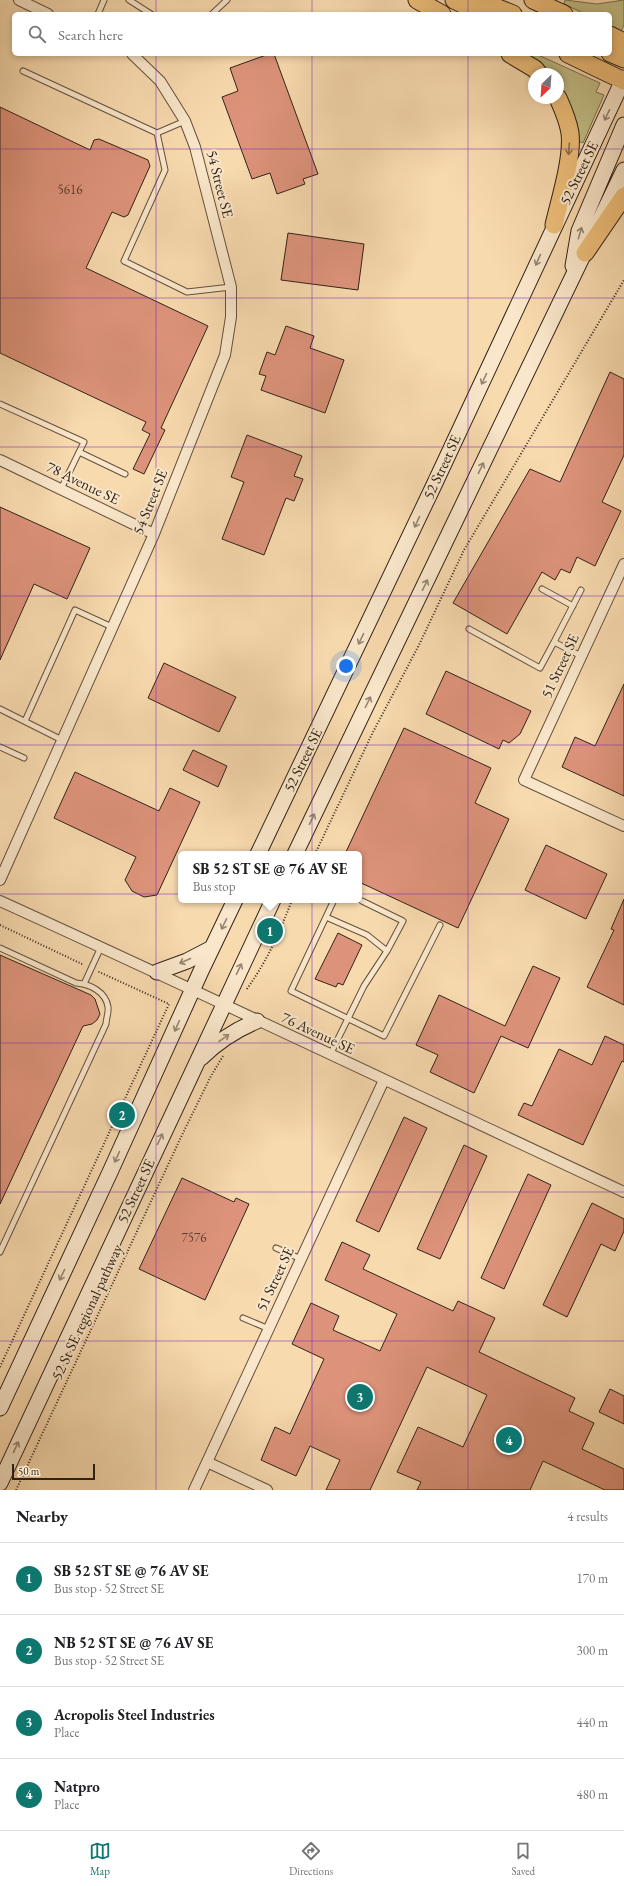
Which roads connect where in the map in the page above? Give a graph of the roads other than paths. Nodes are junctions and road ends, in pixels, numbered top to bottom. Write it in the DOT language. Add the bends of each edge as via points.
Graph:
graph roads {
  1 [pos="19,0"];
  2 [pos="104,0"];
  3 [pos="129,0"];
  4 [pos="227,0"];
  5 [pos="416,0"];
  6 [pos="454,0"];
  7 [pos="478,0"];
  8 [pos="533,0"];
  9 [pos="44,12"];
  10 [pos="99,12"];
  11 [pos="148,12"];
  12 [pos="214,12"];
  13 [pos="438,12"];
  14 [pos="479,12"];
  15 [pos="508,12"];
  16 [pos="560,12"];
  17 [pos="612,36"];
  18 [pos="624,42"];
  19 [pos="612,55"];
  20 [pos="134,56"];
  21 [pos="513,56"];
  22 [pos="572,56"];
  23 [pos="624,59"];
  24 [pos="533,68"];
  25 [pos="23,71"];
  26 [pos="624,80"];
  27 [pos="561,104"];
  28 [pos="185,121"];
  29 [pos="624,126"];
  30 [pos="157,133"];
  31 [pos="624,170"];
  32 [pos="624,196"];
  33 [pos="554,225"];
  34 [pos="585,254"];
  35 [pos="570,284"];
  36 [pos="231,288"];
  37 [pos="0,404"];
  38 [pos="79,452"];
  39 [pos="0,460"];
  40 [pos="125,474"];
  41 [pos="61,489"];
  42 [pos="154,534"];
  43 [pos="624,564"];
  44 [pos="542,589"];
  45 [pos="581,590"];
  46 [pos="573,606"];
  47 [pos="112,627"];
  48 [pos="469,629"];
  49 [pos="554,642"];
  50 [pos="581,656"];
  51 [pos="0,709"];
  52 [pos="25,721"];
  53 [pos="62,740"];
  54 [pos="0,747"];
  55 [pos="24,758"];
  56 [pos="624,826"];
  57 [pos="259,851"];
  58 [pos="296,851"];
  59 [pos="0,880"];
  60 [pos="0,900"];
  61 [pos="362,901"];
  62 [pos="234,903"];
  63 [pos="272,903"];
  64 [pos="333,903"];
  65 [pos="326,917"];
  66 [pos="440,925"];
  67 [pos="101,947"];
  68 [pos="0,948"];
  69 [pos="212,948"];
  70 [pos="387,951"];
  71 [pos="157,972"];
  72 [pos="84,984"];
  73 [pos="192,990"];
  74 [pos="223,1005"];
  75 [pos="348,1018"];
  76 [pos="257,1021"];
  77 [pos="330,1055"];
  78 [pos="196,1063"];
  79 [pos="384,1080"];
  80 [pos="624,1192"];
  81 [pos="276,1248"];
  82 [pos="0,1252"];
  83 [pos="301,1259"];
  84 [pos="243,1318"];
  85 [pos="269,1329"];
  86 [pos="0,1408"];
  87 [pos="207,1462"];
  88 [pos="0,1483"];
  89 [pos="194,1490"];
  90 [pos="267,1490"];
  1 -- 9 [label="street"];
  2 -- 10 [label="lane"];
  3 -- 11 [label="lane"];
  4 -- 12 [label="lane"];
  5 -- 13 [label="main road"];
  6 -- 14 [label="main road"];
  7 -- 15 [label="main road"];
  8 -- 16 [label="main road"];
  17 -- 18 [label="main road"];
  19 -- 23 [label="main road"];
  20 -- 28 [label="street, 54 Street SE" via="160,81"];
  21 -- 24 [label="main road"];
  22 -- 26 [label="main road"];
  25 -- 30 [label="lane"];
  26 -- 33 [label="main road, 52 Street SE, one-way"];
  27 -- 33 [label="main road, one-way" via="570,134 569,158"];
  28 -- 30 [label="lane"];
  28 -- 36 [label="street, 54 Street SE" via="195,147"];
  35 -- 29 [label="main road, one-way" via="579,231"];
  30 -- 36 [label="lane" via="165,170 124,261 187,292"];
  31 -- 34 [label="main road"];
  32 -- 34 [label="main road"];
  33 -- 57 [label="main road, 52 Street SE, one-way" via="438,478"];
  34 -- 35 [label="main road"];
  58 -- 35 [label="main road, one-way"];
  36 -- 42 [label="street, 54 Street SE" via="231,317 224,354"];
  37 -- 38 [label="lane" via="84,442"];
  38 -- 40 [label="lane"];
  38 -- 41 [label="lane"];
  39 -- 41 [label="street, 78 Avenue SE"];
  41 -- 42 [label="street, 78 Avenue SE"];
  42 -- 47 [label="street, 54 Street SE"];
  43 -- 50 [label="street, 51 Street SE"];
  44 -- 46 [label="lane"];
  45 -- 46 [label="lane"];
  46 -- 49 [label="lane"];
  47 -- 52 [label="lane" via="75,610"];
  47 -- 53 [label="street, 54 Street SE"];
  48 -- 49 [label="lane" via="540,668"];
  49 -- 50 [label="lane"];
  50 -- 56 [label="street, 51 Street SE" via="524,780"];
  51 -- 52 [label="lane"];
  52 -- 53 [label="lane"];
  53 -- 59 [label="street, 54 Street SE"];
  54 -- 55 [label="lane"];
  60 -- 67 [label="street, 76 Avenue SE"];
  61 -- 70 [label="lane" via="403,921"];
  62 -- 69 [label="main road, 52 Street SE, one-way"];
  74 -- 63 [label="main road, 52 Street SE, one-way"];
  64 -- 65 [label="lane"];
  65 -- 70 [label="lane" via="367,935"];
  65 -- 75 [label="lane" via="291,991"];
  66 -- 75 [label="lane" via="384,1036"];
  67 -- 71 [label="street, 76 Avenue SE"];
  67 -- 72 [label="lane"];
  68 -- 72 [label="lane" via="76,983"];
  69 -- 71 [label="main road, one-way"];
  69 -- 73 [label="main road, 52 Street SE"];
  70 -- 75 [label="lane" via="364,986"];
  71 -- 73 [label="street, 76 Avenue SE"];
  72 -- 82 [label="lane" via="96,989 105,998 108,1008 106,1024"];
  73 -- 74 [label="street, 76 Avenue SE"];
  73 -- 86 [label="main road, 52 Street SE, one-way"];
  74 -- 76 [label="street, 76 Avenue SE"];
  74 -- 78 [label="main road, 52 Street SE"];
  75 -- 77 [label="lane"];
  76 -- 77 [label="street, 76 Avenue SE"];
  78 -- 76 [label="main road, one-way" via="220,1040"];
  77 -- 79 [label="street, 76 Avenue SE"];
  88 -- 78 [label="main road, 52 Street SE, one-way"];
  79 -- 80 [label="street, 76 Avenue SE"];
  79 -- 83 [label="street, 51 Street SE"];
  81 -- 83 [label="lane"];
  83 -- 85 [label="street, 51 Street SE"];
  84 -- 85 [label="lane"];
  85 -- 87 [label="street, 51 Street SE"];
  87 -- 89 [label="street, 51 Street SE"];
  87 -- 90 [label="street"];
}
